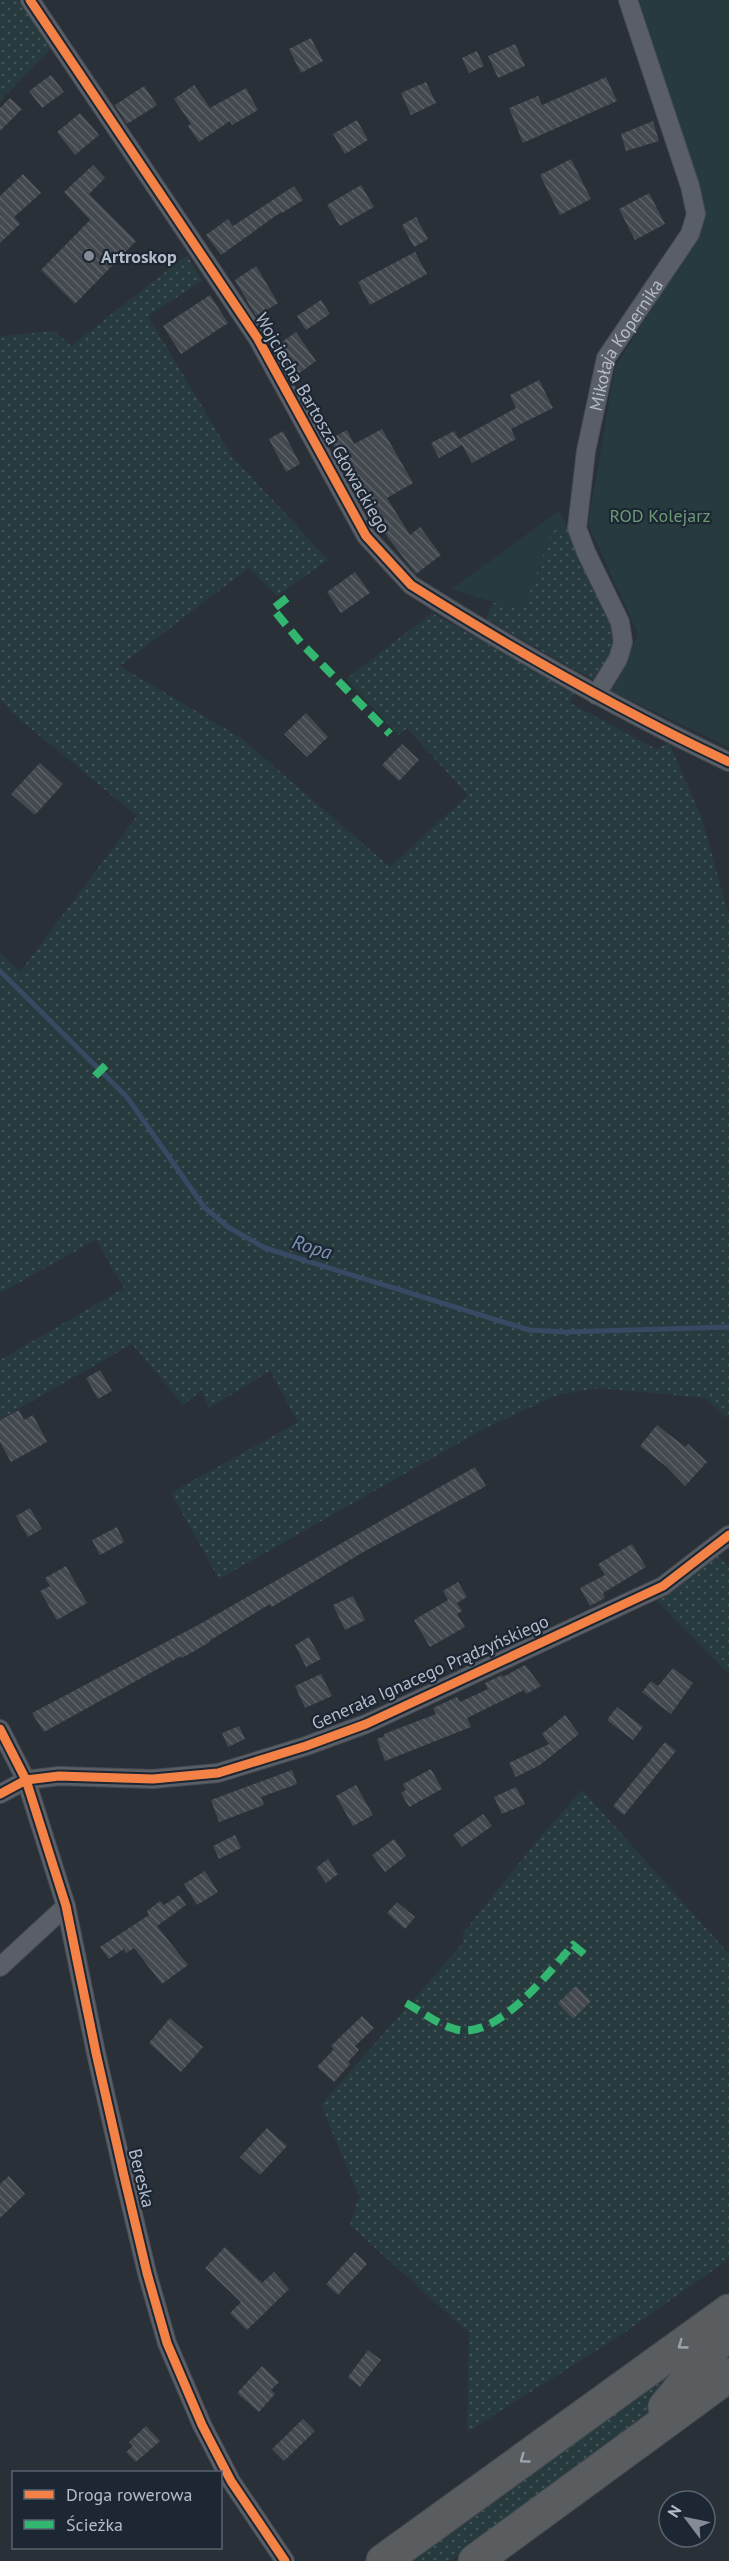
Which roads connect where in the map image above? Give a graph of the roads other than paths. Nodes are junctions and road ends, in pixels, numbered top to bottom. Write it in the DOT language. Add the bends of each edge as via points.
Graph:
graph roads {
  1 [pos="30,0"];
  2 [pos="628,0"];
  3 [pos="596,695"];
  4 [pos="729,762"];
  5 [pos="729,1535"];
  6 [pos="0,1730"];
  7 [pos="26,1780"];
  8 [pos="0,1794"];
  9 [pos="66,1906"];
  10 [pos="0,1967"];
  11 [pos="729,2311"];
  12 [pos="729,2329"];
  13 [pos="729,2375"];
  14 [pos="639,2439"];
  15 [pos="285,2561"];
  16 [pos="383,2561"];
  17 [pos="475,2561"];
  1 -- 3 [label="street, Wojciecha Bartosza Głowackiego" via="258,339 366,536 411,585"];
  2 -- 3 [label="street, Mikołaja Kopernika" via="696,214 690,234 606,358 586,451 577,528 620,622 623,642 618,659"];
  3 -- 4 [label="street, Wojciecha Bartosza Głowackiego"];
  5 -- 7 [label="street, Generała Ignacego Prądzyńskiego" via="663,1586 366,1724 257,1763 191,1777 59,1776"];
  6 -- 7 [label="street, Bereska"];
  7 -- 8 [label="street"];
  7 -- 9 [label="street, Bereska"];
  9 -- 10 [label="street"];
  9 -- 15 [label="street, Bereska" via="124,2176 167,2343 231,2481"];
  11 -- 16 [label="highway, one-way"];
  12 -- 14 [label="highway"];
  13 -- 14 [label="highway"];
  14 -- 17 [label="highway"];
}
